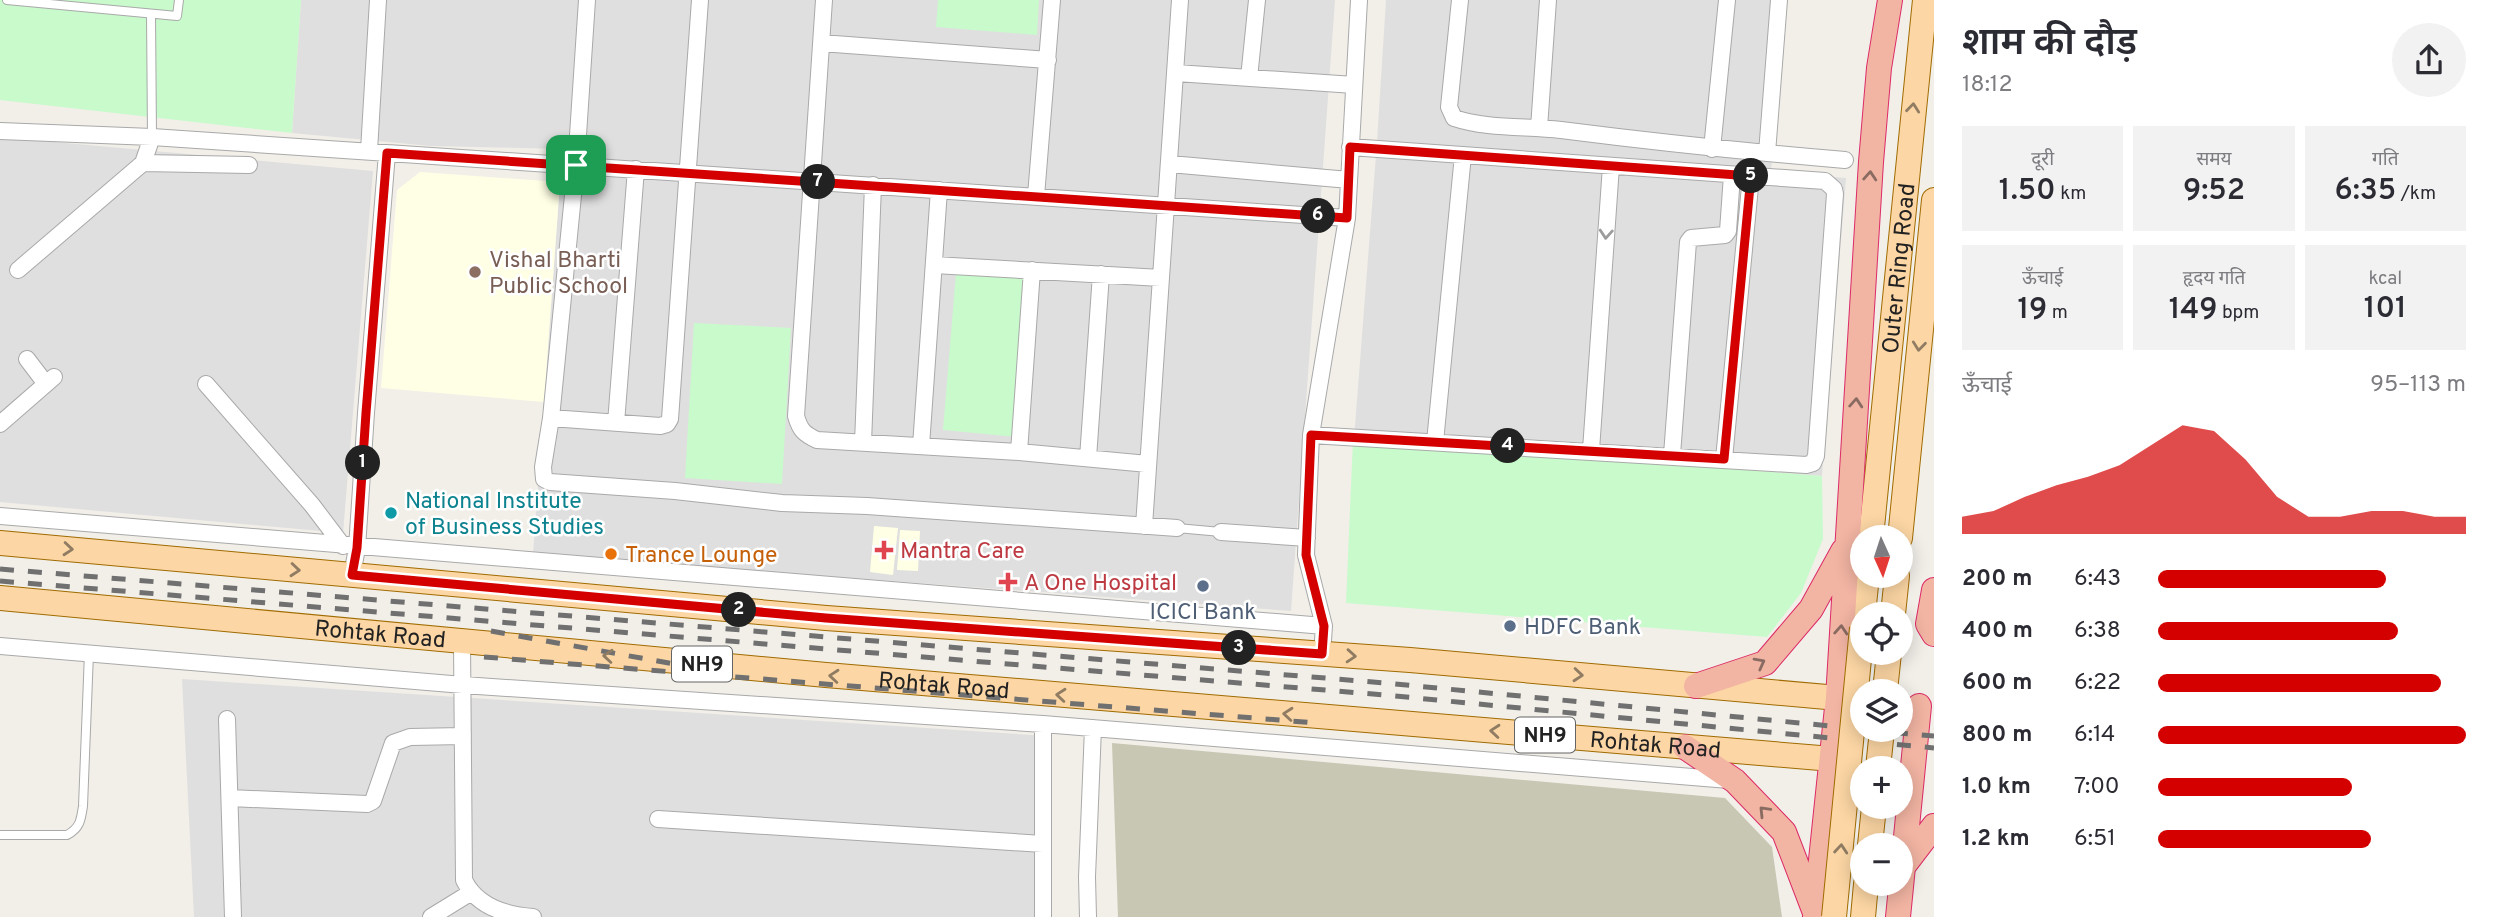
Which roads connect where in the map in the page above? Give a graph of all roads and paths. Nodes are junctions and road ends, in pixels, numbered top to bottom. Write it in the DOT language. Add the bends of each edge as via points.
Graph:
graph roads {
  1 [pos="7,0"];
  2 [pos="178,0"];
  3 [pos="378,0"];
  4 [pos="587,0"];
  5 [pos="701,0"];
  6 [pos="824,0"];
  7 [pos="1052,0"];
  8 [pos="1180,0"];
  9 [pos="1257,0"];
  10 [pos="1359,0"];
  11 [pos="1460,0"];
  12 [pos="1548,0"];
  13 [pos="1727,0"];
  14 [pos="1779,0"];
  15 [pos="1890,0"];
  16 [pos="1925,0"];
  17 [pos="98,4"];
  18 [pos="151,14"];
  19 [pos="821,43"];
  20 [pos="1048,60"];
  21 [pos="1176,73"];
  22 [pos="1249,78"];
  23 [pos="1354,85"];
  24 [pos="1539,128"];
  25 [pos="0,131"];
  26 [pos="152,137"];
  27 [pos="1350,147"];
  28 [pos="1712,149"];
  29 [pos="369,151"];
  30 [pos="387,153"];
  31 [pos="1767,153"];
  32 [pos="1463,155"];
  33 [pos="1844,160"];
  34 [pos="144,163"];
  35 [pos="1170,164"];
  36 [pos="249,165"];
  37 [pos="576,165"];
  38 [pos="1611,166"];
  39 [pos="636,169"];
  40 [pos="688,173"];
  41 [pos="1732,175"];
  42 [pos="1751,176"];
  43 [pos="1349,180"];
  44 [pos="812,181"];
  45 [pos="873,186"];
  46 [pos="939,190"];
  47 [pos="1036,196"];
  48 [pos="1934,200"];
  49 [pos="1166,205"];
  50 [pos="1347,218"];
  51 [pos="934,265"];
  52 [pos="18,270"];
  53 [pos="1032,270"];
  54 [pos="1101,274"];
  55 [pos="1161,278"];
  56 [pos="27,359"];
  57 [pos="206,384"];
  58 [pos="551,418"];
  59 [pos="616,423"];
  60 [pos="0,425"];
  61 [pos="1311,435"];
  62 [pos="1435,442"];
  63 [pos="863,443"];
  64 [pos="922,446"];
  65 [pos="1591,450"];
  66 [pos="1019,452"];
  67 [pos="1672,455"];
  68 [pos="1088,458"];
  69 [pos="1724,459"];
  70 [pos="1148,464"];
  71 [pos="0,516"];
  72 [pos="1859,525"];
  73 [pos="1861,525"];
  74 [pos="1901,525"];
  75 [pos="1144,526"];
  76 [pos="1177,528"];
  77 [pos="1220,532"];
  78 [pos="1307,538"];
  79 [pos="0,543"];
  80 [pos="350,547"];
  81 [pos="1850,553"];
  82 [pos="352,575"];
  83 [pos="1856,588"];
  84 [pos="1934,590"];
  85 [pos="0,598"];
  86 [pos="1324,626"];
  87 [pos="1934,634"];
  88 [pos="462,643"];
  89 [pos="0,646"];
  90 [pos="89,653"];
  91 [pos="1322,654"];
  92 [pos="1857,665"];
  93 [pos="1851,679"];
  94 [pos="463,685"];
  95 [pos="1696,686"];
  96 [pos="1850,699"];
  97 [pos="1918,706"];
  98 [pos="227,719"];
  99 [pos="1378,721"];
  100 [pos="1044,724"];
  101 [pos="1093,728"];
  102 [pos="463,736"];
  103 [pos="1685,747"];
  104 [pos="1376,750"];
  105 [pos="1832,759"];
  106 [pos="1850,762"];
  107 [pos="1916,772"];
  108 [pos="1735,781"];
  109 [pos="230,798"];
  110 [pos="659,818"];
  111 [pos="1934,826"];
  112 [pos="1908,833"];
  113 [pos="0,835"];
  114 [pos="1043,844"];
  115 [pos="1913,854"];
  116 [pos="1865,896"];
  117 [pos="1900,896"];
  118 [pos="465,897"];
  119 [pos="1822,916"];
  120 [pos="233,917"];
  121 [pos="239,917"];
  122 [pos="249,917"];
  123 [pos="431,917"];
  124 [pos="461,917"];
  125 [pos="533,917"];
  126 [pos="1043,917"];
  127 [pos="1088,917"];
  128 [pos="1863,917"];
  129 [pos="1898,917"];
  1 -- 17 [label="lane"];
  2 -- 18 [label="lane" via="177,16"];
  3 -- 29 [label="street"];
  4 -- 37 [label="street"];
  5 -- 40 [label="street"];
  6 -- 19 [label="street"];
  7 -- 20 [label="street"];
  8 -- 21 [label="street"];
  9 -- 22 [label="street"];
  10 -- 23 [label="street"];
  11 -- 24 [label="street" via="1449,107 1454,118"];
  12 -- 24 [label="street"];
  13 -- 28 [label="street"];
  14 -- 31 [label="street"];
  72 -- 15 [label="highway, one-way" via="1871,162"];
  73 -- 16 [label="main road, Outer Ring Road, one-way" via="1896,273"];
  17 -- 18 [label="lane"];
  18 -- 26 [label="lane"];
  19 -- 20 [label="street"];
  19 -- 44 [label="street"];
  20 -- 47 [label="street"];
  21 -- 22 [label="street"];
  21 -- 35 [label="street"];
  22 -- 23 [label="street"];
  23 -- 27 [label="street"];
  24 -- 28 [label="street"];
  25 -- 26 [label="street"];
  26 -- 29 [label="street"];
  26 -- 34 [label="street"];
  27 -- 32 [label="street"];
  27 -- 43 [label="street"];
  28 -- 31 [label="street"];
  29 -- 30 [label="street"];
  30 -- 37 [label="street"];
  30 -- 80 [label="street"];
  31 -- 33 [label="street"];
  32 -- 38 [label="street"];
  32 -- 62 [label="street"];
  34 -- 36 [label="street"];
  34 -- 52 [label="street"];
  35 -- 43 [label="street"];
  35 -- 49 [label="street"];
  37 -- 39 [label="street"];
  37 -- 58 [label="street"];
  38 -- 41 [label="street"];
  38 -- 65 [label="street, one-way"];
  39 -- 40 [label="street"];
  39 -- 59 [label="street"];
  40 -- 44 [label="street"];
  40 -- 59 [label="street" via="670,419 660,426"];
  41 -- 42 [label="street"];
  41 -- 67 [label="street" via="1728,231 1696,236 1688,242"];
  42 -- 69 [label="street"];
  42 -- 69 [label="street" via="1825,181 1834,188 1816,456 1809,465"];
  43 -- 50 [label="street"];
  44 -- 45 [label="street"];
  44 -- 63 [label="street" via="796,416 799,429 817,440"];
  45 -- 46 [label="street"];
  45 -- 63 [label="street"];
  46 -- 47 [label="street"];
  46 -- 51 [label="street"];
  47 -- 49 [label="street"];
  48 -- 74 [label="main road, Outer Ring Road, one-way"];
  49 -- 50 [label="street"];
  49 -- 55 [label="street"];
  50 -- 61 [label="street"];
  51 -- 53 [label="street"];
  51 -- 64 [label="street"];
  53 -- 54 [label="street"];
  53 -- 66 [label="street"];
  54 -- 55 [label="street"];
  54 -- 68 [label="street"];
  55 -- 70 [label="street"];
  56 -- 60 [label="street" via="50,381"];
  57 -- 80 [label="street"];
  58 -- 59 [label="street"];
  58 -- 75 [label="street" via="543,467 544,479 550,482 782,503"];
  61 -- 62 [label="street"];
  61 -- 78 [label="street"];
  62 -- 65 [label="street"];
  63 -- 64 [label="street"];
  64 -- 66 [label="street"];
  65 -- 67 [label="street"];
  66 -- 68 [label="street"];
  67 -- 69 [label="street"];
  68 -- 70 [label="street"];
  70 -- 75 [label="street"];
  71 -- 80 [label="street"];
  75 -- 76 [label="street"];
  76 -- 77 [label="lane"];
  77 -- 78 [label="street"];
  78 -- 86 [label="street" via="1306,555"];
  79 -- 82 [label="main road, one-way"];
  80 -- 82 [label="street"];
  80 -- 86 [label="street"];
  95 -- 81 [label="highway, one-way" via="1766,663"];
  82 -- 91 [label="main road" via="826,618"];
  93 -- 83 [label="highway, one-way"];
  84 -- 87 [label="highway" via="1928,624"];
  85 -- 88 [label="main road, Rohtak Road / NH9"];
  86 -- 91 [label="street"];
  88 -- 94 [label="street"];
  99 -- 88 [label="main road, Rohtak Road / NH9, one-way"];
  89 -- 90 [label="street"];
  90 -- 94 [label="street"];
  90 -- 113 [label="lane" via="81,820 67,835"];
  91 -- 95 [label="main road, one-way"];
  119 -- 92 [label="main road, one-way, bridge"];
  94 -- 100 [label="street"];
  94 -- 102 [label="street"];
  95 -- 96 [label="main road"];
  96 -- 105 [label="highway"];
  97 -- 107 [label="highway"];
  98 -- 109 [label="street"];
  103 -- 99 [label="main road, Rohtak Road / NH9, one-way"];
  99 -- 104 [label="street"];
  100 -- 101 [label="street"];
  100 -- 114 [label="street"];
  101 -- 104 [label="street"];
  101 -- 127 [label="street"];
  102 -- 109 [label="street" via="410,737 393,743 373,801 367,804"];
  102 -- 118 [label="street"];
  103 -- 105 [label="main road, Rohtak Road / NH9"];
  103 -- 108 [label="highway"];
  104 -- 108 [label="street"];
  105 -- 106 [label="highway, Rohtak Road / NH9"];
  105 -- 119 [label="highway"];
  107 -- 112 [label="highway"];
  119 -- 108 [label="highway, one-way" via="1784,832"];
  109 -- 120 [label="street"];
  110 -- 114 [label="street"];
  111 -- 115 [label="highway"];
  114 -- 126 [label="street"];
  116 -- 128 [label="main road"];
  117 -- 129 [label="highway"];
  118 -- 123 [label="street"];
  118 -- 124 [label="street"];
  118 -- 125 [label="street"];
  121 -- 122 [label="street"];
}
